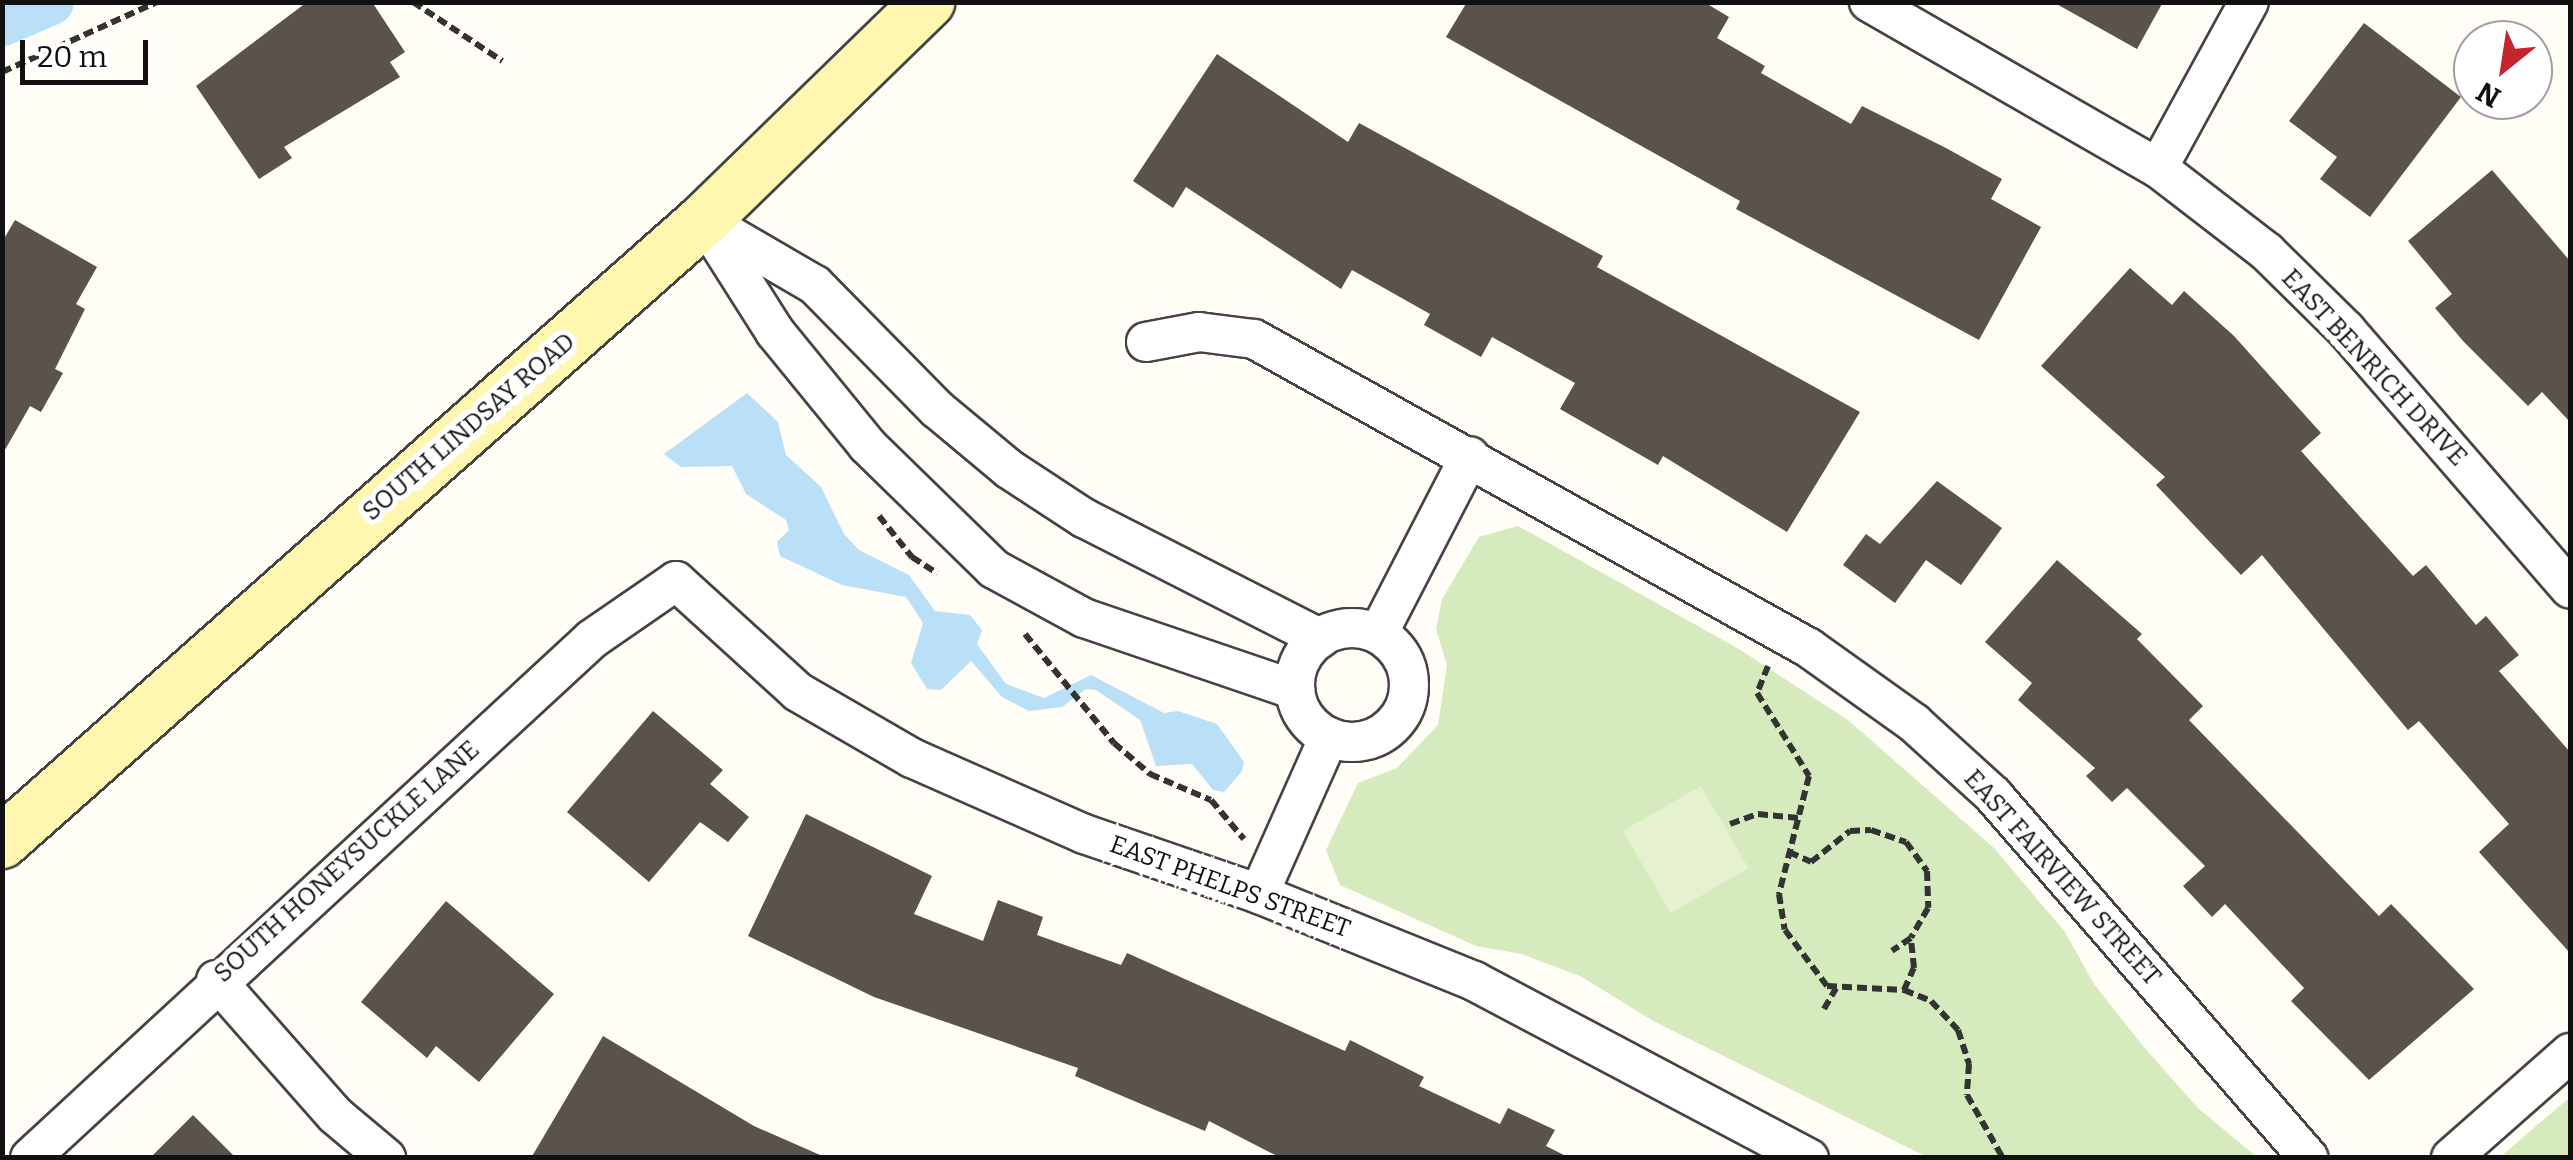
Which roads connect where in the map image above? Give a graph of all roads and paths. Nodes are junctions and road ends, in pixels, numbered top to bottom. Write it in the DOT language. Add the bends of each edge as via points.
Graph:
graph roads {
  1 [pos="158,2"];
  2 [pos="413,2"];
  3 [pos="928,2"];
  4 [pos="1869,2"];
  5 [pos="2249,2"];
  6 [pos="502,61"];
  7 [pos="2,72"];
  8 [pos="2158,168"];
  9 [pos="704,220"];
  10 [pos="1146,342"];
  11 [pos="1470,456"];
  12 [pos="676,580"];
  13 [pos="2570,589"];
  14 [pos="1378,634"];
  15 [pos="1787,636"];
  16 [pos="1320,638"];
  17 [pos="1063,677"];
  18 [pos="1294,690"];
  19 [pos="1329,738"];
  20 [pos="1799,818"];
  21 [pos="1730,824"];
  22 [pos="2,842"];
  23 [pos="1278,852"];
  24 [pos="1789,852"];
  25 [pos="1259,894"];
  26 [pos="1911,938"];
  27 [pos="1892,951"];
  28 [pos="216,980"];
  29 [pos="1836,988"];
  30 [pos="1904,990"];
  31 [pos="1824,1008"];
  32 [pos="2570,1053"];
  33 [pos="30,1158"];
  34 [pos="386,1158"];
  35 [pos="1810,1158"];
  36 [pos="2003,1158"];
  37 [pos="2308,1158"];
  38 [pos="2451,1158"];
  1 -- 7 [label="path"];
  2 -- 6 [label="path"];
  3 -- 9 [label="main road, SOUTH LINDSAY ROAD"];
  4 -- 8 [label="street, EAST BENRICH DRIVE"];
  5 -- 8 [label="street"];
  8 -- 13 [label="street, EAST BENRICH DRIVE" via="2267,252 2346,330"];
  9 -- 16 [label="street" via="815,285 937,409 1009,470 1084,518"];
  9 -- 18 [label="street" via="774,332 868,445 994,569 1084,618"];
  9 -- 22 [label="main road, SOUTH LINDSAY ROAD"];
  10 -- 11 [label="street, EAST FAIRVIEW STREET" via="1199,332 1254,339"];
  11 -- 14 [label="street"];
  11 -- 15 [label="street, EAST FAIRVIEW STREET"];
  12 -- 25 [label="street, EAST PHELPS STREET" via="798,692 912,758 1084,834"];
  12 -- 28 [label="street, SOUTH HONEYSUCKLE LANE" via="592,639"];
  14 -- 16 [label="street" via="1349,628"];
  14 -- 19 [label="street" via="1403,659 1409,693 1403,710 1380,735 1364,741"];
  15 -- 20 [label="path" via="1758,692 1809,776"];
  15 -- 37 [label="street, EAST FAIRVIEW STREET" via="1914,723 1994,795"];
  16 -- 18 [label="street" via="1300,660"];
  17 -- 23 [label="path" via="1150,774 1211,800 1236,836"];
  18 -- 19 [label="street" via="1306,718"];
  19 -- 23 [label="street"];
  20 -- 21 [label="path" via="1758,814"];
  20 -- 24 [label="path"];
  23 -- 25 [label="street"];
  24 -- 26 [label="path" via="1811,862 1850,831 1872,830 1906,842 1927,871 1929,890 1928,908"];
  24 -- 29 [label="path" via="1779,894 1785,930 1827,986"];
  25 -- 35 [label="street, EAST PHELPS STREET" via="1474,981"];
  26 -- 27 [label="path"];
  26 -- 30 [label="path" via="1914,968"];
  28 -- 33 [label="street, SOUTH HONEYSUCKLE LANE"];
  28 -- 34 [label="street" via="335,1115"];
  29 -- 30 [label="path"];
  29 -- 31 [label="path"];
  30 -- 36 [label="path" via="1931,1002 1958,1030 1969,1064 1967,1095"];
  32 -- 38 [label="street"];
}
